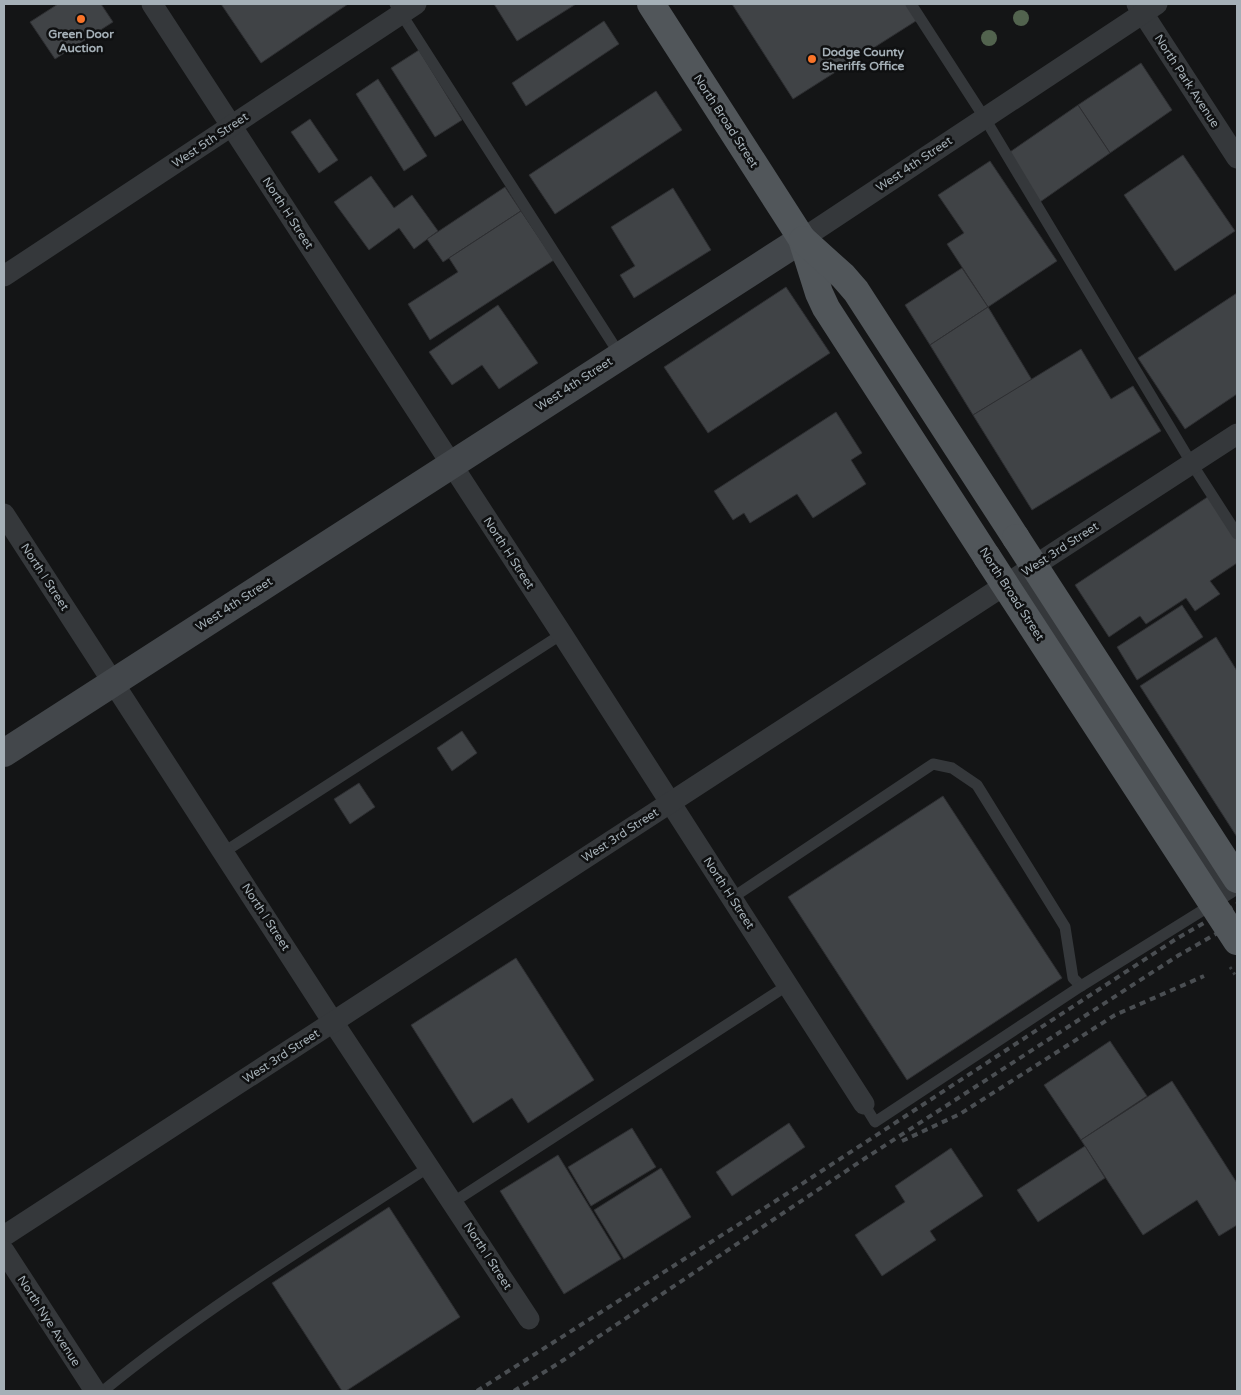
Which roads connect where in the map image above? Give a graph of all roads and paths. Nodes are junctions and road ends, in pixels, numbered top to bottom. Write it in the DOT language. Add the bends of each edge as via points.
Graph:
graph roads {
  1 [pos="152,4"];
  2 [pos="651,4"];
  3 [pos="911,4"];
  4 [pos="404,7"];
  5 [pos="1146,7"];
  6 [pos="984,118"];
  7 [pos="231,126"];
  8 [pos="1237,158"];
  9 [pos="802,239"];
  10 [pos="4,276"];
  11 [pos="620,355"];
  12 [pos="1237,434"];
  13 [pos="451,463"];
  14 [pos="1192,464"];
  15 [pos="4,514"];
  16 [pos="1237,534"];
  17 [pos="1019,575"];
  18 [pos="562,634"];
  19 [pos="112,682"];
  20 [pos="4,753"];
  21 [pos="671,802"];
  22 [pos="224,852"];
  23 [pos="1234,887"];
  24 [pos="732,898"];
  25 [pos="1237,941"];
  26 [pos="788,985"];
  27 [pos="1081,986"];
  28 [pos="333,1022"];
  29 [pos="864,1104"];
  30 [pos="428,1166"];
  31 [pos="452,1202"];
  32 [pos="4,1236"];
  33 [pos="4,1251"];
  34 [pos="529,1319"];
  35 [pos="95,1391"];
  36 [pos="102,1391"];
  1 -- 7 [label="street, North H Street"];
  2 -- 9 [label="main road, North Broad Street"];
  3 -- 6 [label="lane"];
  4 -- 7 [label="street, West 5th Street"];
  4 -- 11 [label="lane"];
  5 -- 6 [label="street, West 4th Street"];
  5 -- 8 [label="street, North Park Avenue"];
  6 -- 9 [label="street, West 4th Street"];
  6 -- 14 [label="lane"];
  7 -- 10 [label="street, West 5th Street"];
  7 -- 13 [label="street, North H Street"];
  9 -- 11 [label="street, West 4th Street"];
  9 -- 23 [label="main road, North Broad Street, bridge" via="856,291 1016,538"];
  9 -- 25 [label="main road, North Broad Street, bridge" via="826,308"];
  11 -- 13 [label="street, West 4th Street"];
  12 -- 14 [label="street, West 3rd Street"];
  13 -- 18 [label="street, North H Street"];
  13 -- 19 [label="street, West 4th Street"];
  14 -- 16 [label="lane"];
  14 -- 17 [label="street, West 3rd Street"];
  15 -- 19 [label="street, North I Street"];
  17 -- 21 [label="street, West 3rd Street"];
  17 -- 23 [label="lane"];
  18 -- 21 [label="street, North H Street"];
  18 -- 22 [label="lane"];
  19 -- 20 [label="street, West 4th Street"];
  19 -- 22 [label="street, North I Street"];
  21 -- 24 [label="street, North H Street"];
  21 -- 28 [label="street, West 3rd Street"];
  22 -- 28 [label="street, North I Street"];
  23 -- 27 [label="lane"];
  24 -- 26 [label="street, North H Street"];
  24 -- 27 [label="lane" via="933,764 952,768 977,785 1065,927 1073,978"];
  26 -- 29 [label="street, North H Street"];
  26 -- 31 [label="lane"];
  27 -- 29 [label="lane" via="875,1122"];
  28 -- 30 [label="street, North I Street"];
  28 -- 32 [label="street, West 3rd Street"];
  30 -- 31 [label="street, North I Street"];
  30 -- 36 [label="lane" via="214,1307"];
  31 -- 34 [label="street, North I Street"];
  33 -- 35 [label="street, North Nye Avenue"];
}
